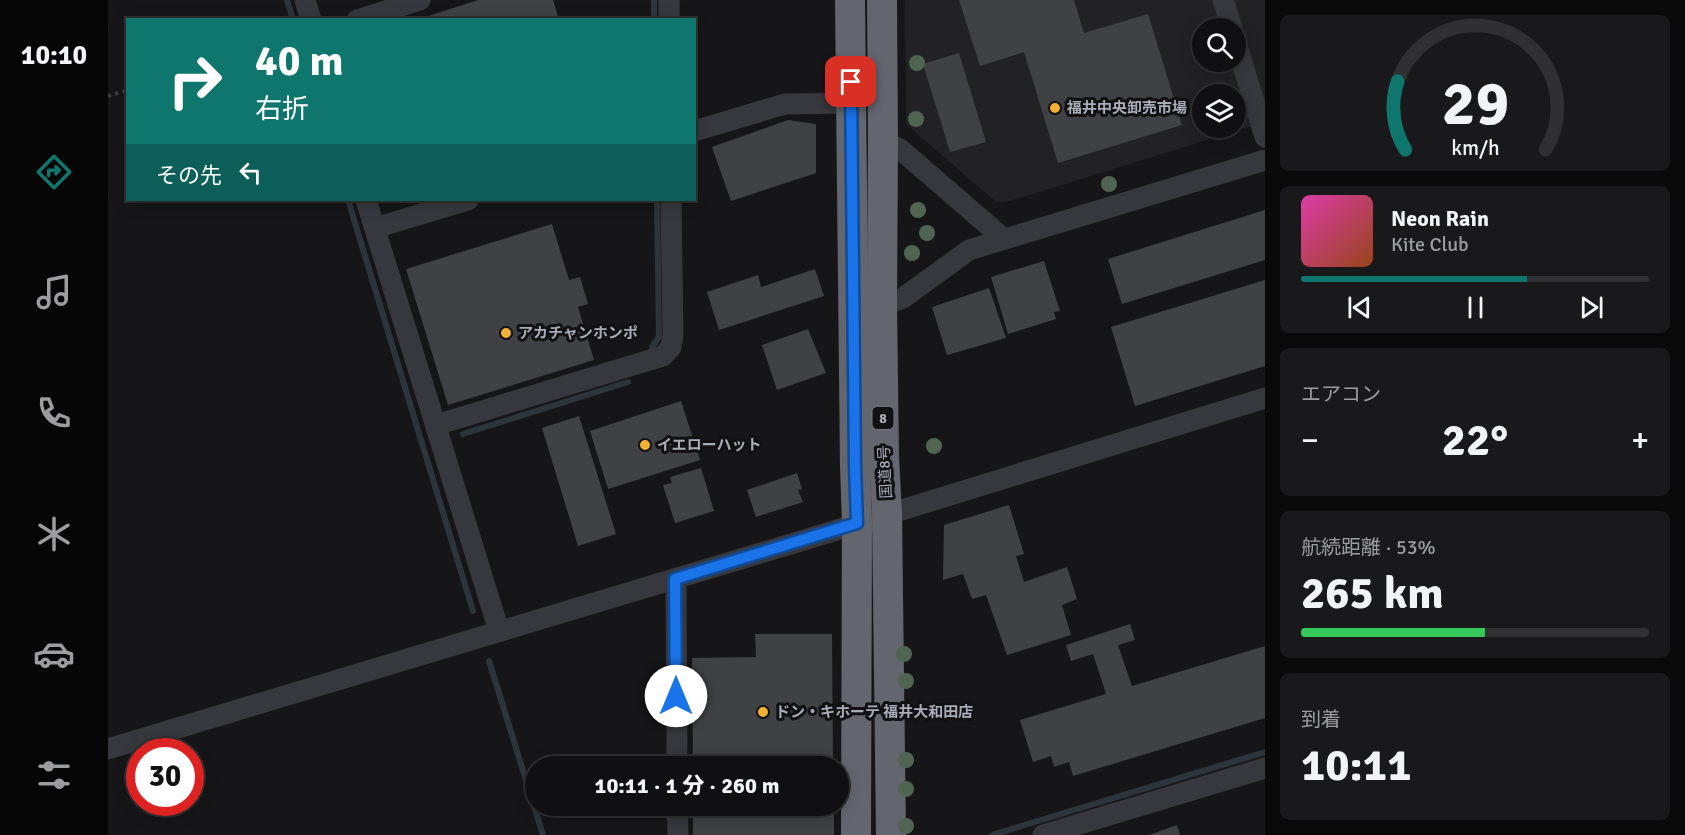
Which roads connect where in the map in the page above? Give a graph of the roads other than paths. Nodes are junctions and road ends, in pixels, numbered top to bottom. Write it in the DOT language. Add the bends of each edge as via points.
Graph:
graph roads {
  1 [pos="306,0"];
  2 [pos="420,0"];
  3 [pos="669,0"];
  4 [pos="850,0"];
  5 [pos="882,0"];
  6 [pos="1223,0"];
  7 [pos="310,18"];
  8 [pos="363,18"];
  9 [pos="669,18"];
  10 [pos="1229,18"];
  11 [pos="1245,72"];
  12 [pos="851,103"];
  13 [pos="696,130"];
  14 [pos="1265,137"];
  15 [pos="883,141"];
  16 [pos="1265,160"];
  17 [pos="366,201"];
  18 [pos="465,201"];
  19 [pos="671,201"];
  20 [pos="375,228"];
  21 [pos="1004,239"];
  22 [pos="882,306"];
  23 [pos="1265,398"];
  24 [pos="436,425"];
  25 [pos="887,514"];
  26 [pos="857,523"];
  27 [pos="675,579"];
  28 [pos="498,631"];
  29 [pos="108,749"];
  30 [pos="677,756"];
  31 [pos="1265,768"];
  32 [pos="677,816"];
  33 [pos="678,835"];
  34 [pos="856,835"];
  35 [pos="891,835"];
  36 [pos="1042,835"];
  1 -- 7 [label="street"];
  2 -- 8 [label="street"];
  3 -- 9 [label="street"];
  4 -- 12 [label="highway, 国道8号 / 8"];
  5 -- 15 [label="highway, 国道8号 / 8"];
  6 -- 10 [label="street"];
  11 -- 14 [label="street"];
  12 -- 13 [label="street" via="785,104"];
  12 -- 26 [label="highway, 国道8号 / 8"];
  15 -- 21 [label="street" via="900,149"];
  15 -- 22 [label="highway, 国道8号 / 8"];
  16 -- 21 [label="street"];
  17 -- 20 [label="street"];
  18 -- 20 [label="street"];
  19 -- 24 [label="street" via="673,335 671,347 663,356"];
  20 -- 24 [label="street"];
  21 -- 22 [label="street" via="969,250 903,298"];
  22 -- 25 [label="highway, 国道8号 / 8"];
  23 -- 25 [label="street"];
  24 -- 28 [label="street"];
  25 -- 26 [label="street"];
  25 -- 35 [label="highway, 国道8号 / 8"];
  26 -- 27 [label="street"];
  26 -- 34 [label="highway, 国道8号 / 8"];
  27 -- 28 [label="street"];
  27 -- 30 [label="street"];
  28 -- 29 [label="street"];
  31 -- 36 [label="street"];
  32 -- 33 [label="street"];
}
